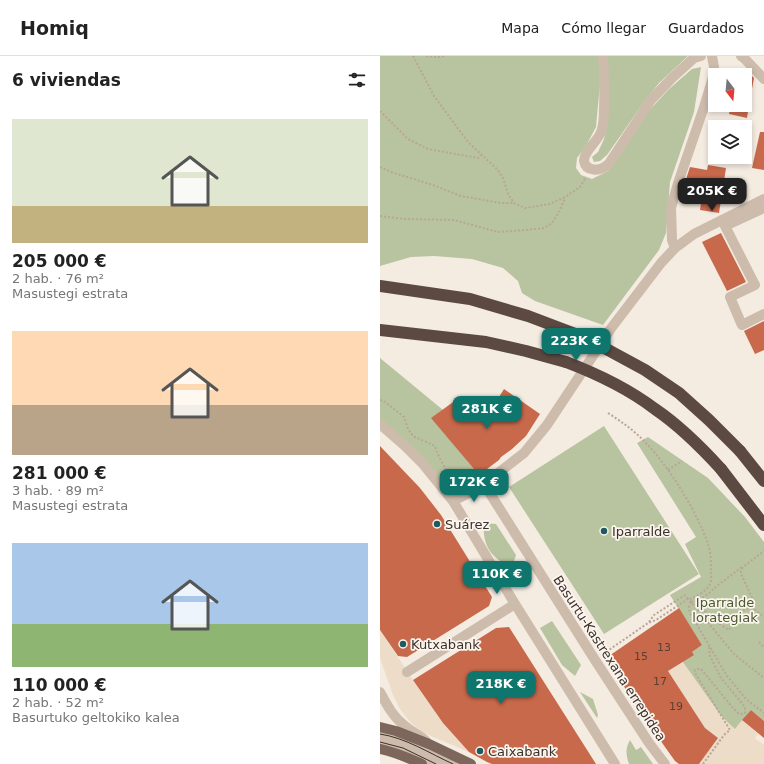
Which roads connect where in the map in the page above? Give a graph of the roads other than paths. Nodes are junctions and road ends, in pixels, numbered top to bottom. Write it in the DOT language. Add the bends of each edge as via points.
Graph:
graph roads {
  1 [pos="603,56"];
  2 [pos="701,56"];
  3 [pos="712,56"];
  4 [pos="742,57"];
  5 [pos="764,79"];
  6 [pos="764,199"];
  7 [pos="764,208"];
  8 [pos="675,248"];
  9 [pos="380,286"];
  10 [pos="764,314"];
  11 [pos="380,330"];
  12 [pos="380,424"];
  13 [pos="764,481"];
  14 [pos="484,484"];
  15 [pos="452,502"];
  16 [pos="764,525"];
  17 [pos="515,604"];
  18 [pos="407,672"];
  19 [pos="380,692"];
  20 [pos="380,727"];
  21 [pos="380,734"];
  22 [pos="380,742"];
  23 [pos="429,744"];
  24 [pos="380,749"];
  25 [pos="422,764"];
  26 [pos="436,764"];
  27 [pos="453,764"];
  28 [pos="471,764"];
  29 [pos="615,764"];
  30 [pos="665,764"];
  1 -- 2 [label="street" via="604,120 598,138 584,158 584,163 590,169 606,167 651,100 694,58"];
  3 -- 8 [label="street" via="714,74 671,208 672,240"];
  4 -- 5 [label="street"];
  6 -- 8 [label="street" via="694,234"];
  7 -- 10 [label="street" via="725,226 755,285 730,298 741,323 742,325"];
  8 -- 14 [label="street" via="612,327 534,442 524,454"];
  9 -- 13 [label="highway, bridge" via="470,299 528,316 586,338 645,370 679,393 740,451"];
  11 -- 16 [label="highway, bridge" via="486,342 566,362 602,378 655,408 698,444 721,469"];
  12 -- 15 [label="street" via="423,464"];
  14 -- 15 [label="street"];
  14 -- 30 [label="street, Basurtu-Kastrexana errepidea" via="595,660"];
  15 -- 17 [label="street"];
  17 -- 18 [label="street"];
  17 -- 29 [label="street"];
  19 -- 23 [label="street" via="394,716"];
  20 -- 23 [label="main road"];
  21 -- 27 [label="street" via="405,741"];
  22 -- 26 [label="street" via="403,748"];
  23 -- 28 [label="main road"];
  24 -- 25 [label="main road"];
}
